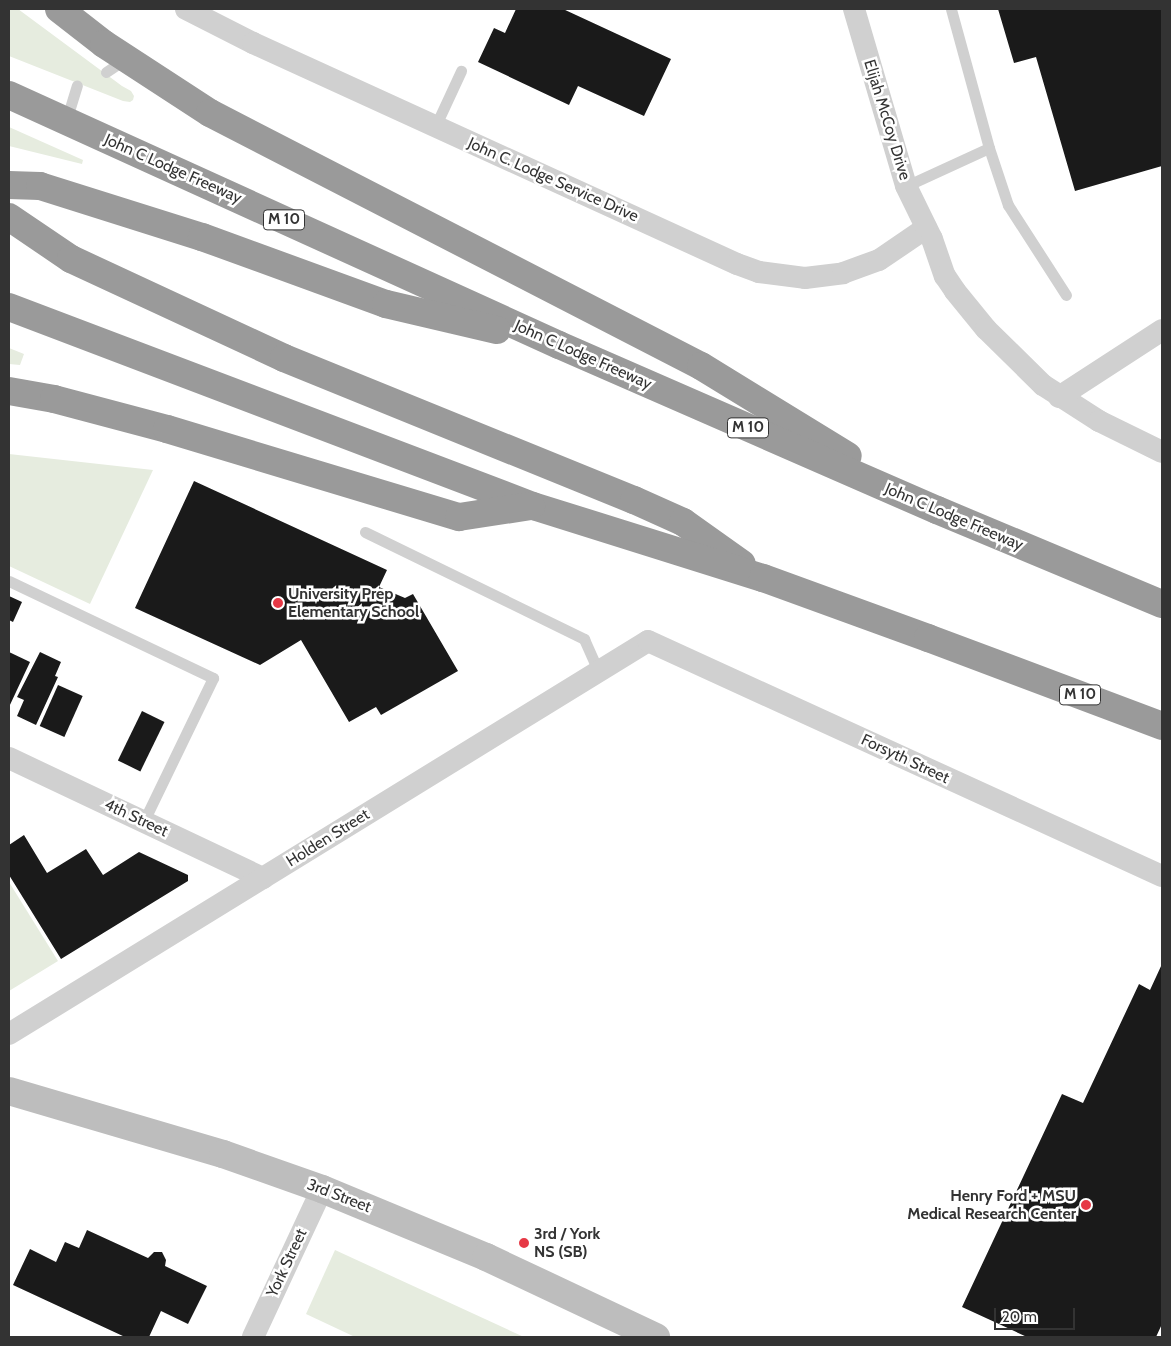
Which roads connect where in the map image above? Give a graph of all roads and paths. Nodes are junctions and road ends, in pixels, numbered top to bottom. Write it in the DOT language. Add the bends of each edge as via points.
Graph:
graph roads {
  1 [pos="59,9"];
  2 [pos="186,9"];
  3 [pos="854,9"];
  4 [pos="951,9"];
  5 [pos="461,71"];
  6 [pos="77,86"];
  7 [pos="9,95"];
  8 [pos="66,121"];
  9 [pos="435,126"];
  10 [pos="989,148"];
  11 [pos="9,185"];
  12 [pos="906,186"];
  13 [pos="9,217"];
  14 [pos="926,228"];
  15 [pos="1066,294"];
  16 [pos="16,310"];
  17 [pos="1162,330"];
  18 [pos="559,345"];
  19 [pos="9,391"];
  20 [pos="1060,397"];
  21 [pos="1162,452"];
  22 [pos="533,506"];
  23 [pos="937,510"];
  24 [pos="365,532"];
  25 [pos="762,578"];
  26 [pos="9,581"];
  27 [pos="1162,604"];
  28 [pos="648,641"];
  29 [pos="598,671"];
  30 [pos="1162,726"];
  31 [pos="9,758"];
  32 [pos="144,822"];
  33 [pos="1162,876"];
  34 [pos="263,878"];
  35 [pos="9,1034"];
  36 [pos="9,1091"];
  37 [pos="322,1189"];
  38 [pos="253,1337"];
  39 [pos="656,1337"];
  1 -- 23 [label="highway" via="104,44 116,65 701,366"];
  2 -- 9 [label="street, John C. Lodge Service Drive" via="253,44"];
  3 -- 12 [label="street, Elijah McCoy Drive"];
  4 -- 10 [label="lane"];
  5 -- 9 [label="lane"];
  6 -- 8 [label="lane"];
  7 -- 8 [label="highway, John C Lodge Freeway / M 10"];
  8 -- 18 [label="highway, John C Lodge Freeway / M 10"];
  9 -- 14 [label="street, John C. Lodge Service Drive" via="737,264 774,275 805,278 843,273 878,260"];
  10 -- 12 [label="lane"];
  10 -- 15 [label="lane" via="1008,204"];
  11 -- 18 [label="highway" via="40,186 183,231 386,304"];
  12 -- 14 [label="street, Elijah McCoy Drive"];
  13 -- 25 [label="highway" via="71,259 284,358 683,522"];
  14 -- 20 [label="street" via="945,276 955,291 1019,364"];
  16 -- 22 [label="highway, M 10"];
  17 -- 20 [label="street"];
  18 -- 23 [label="highway, John C Lodge Freeway / M 10"];
  19 -- 22 [label="highway" via="54,399 167,429 459,517"];
  20 -- 21 [label="street"];
  22 -- 25 [label="highway, M 10"];
  23 -- 27 [label="highway, John C Lodge Freeway / M 10"];
  24 -- 29 [label="lane" via="584,639"];
  25 -- 30 [label="highway, M 10"];
  26 -- 32 [label="lane" via="213,678"];
  28 -- 29 [label="street, Holden Street"];
  28 -- 33 [label="street, Forsyth Street"];
  29 -- 34 [label="street, Holden Street"];
  31 -- 32 [label="street, 4th Street"];
  32 -- 34 [label="street, 4th Street"];
  34 -- 35 [label="street, Holden Street"];
  36 -- 37 [label="street, 3rd Street" via="223,1154"];
  37 -- 38 [label="street, York Street"];
  37 -- 39 [label="street, 3rd Street" via="486,1257"];
}
